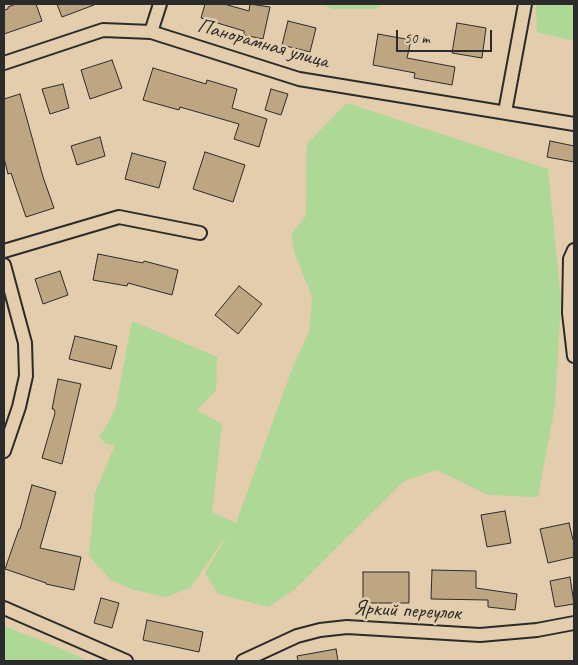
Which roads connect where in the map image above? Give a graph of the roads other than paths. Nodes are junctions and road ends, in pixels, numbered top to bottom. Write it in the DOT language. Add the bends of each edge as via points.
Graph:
graph roads {
  1 [pos="160,4"];
  2 [pos="525,4"];
  3 [pos="151,32"];
  4 [pos="4,63"];
  5 [pos="506,112"];
  6 [pos="574,124"];
  7 [pos="200,233"];
  8 [pos="574,250"];
  9 [pos="4,251"];
  10 [pos="4,265"];
  11 [pos="574,356"];
  12 [pos="4,451"];
  13 [pos="4,608"];
  14 [pos="574,623"];
  15 [pos="126,661"];
  16 [pos="243,661"];
  1 -- 3 [label="street"];
  2 -- 5 [label="street"];
  3 -- 4 [label="street, Панорамная улица" via="103,30"];
  3 -- 5 [label="street, Панорамная улица" via="299,79"];
  5 -- 6 [label="street, Панорамная улица"];
  7 -- 9 [label="street" via="119,217"];
  8 -- 11 [label="street" via="570,259 569,313"];
  10 -- 12 [label="street" via="25,344 26,376"];
  13 -- 15 [label="street"];
  14 -- 16 [label="street, Яркий переулок" via="480,635 347,627 320,630 297,636"];
}
